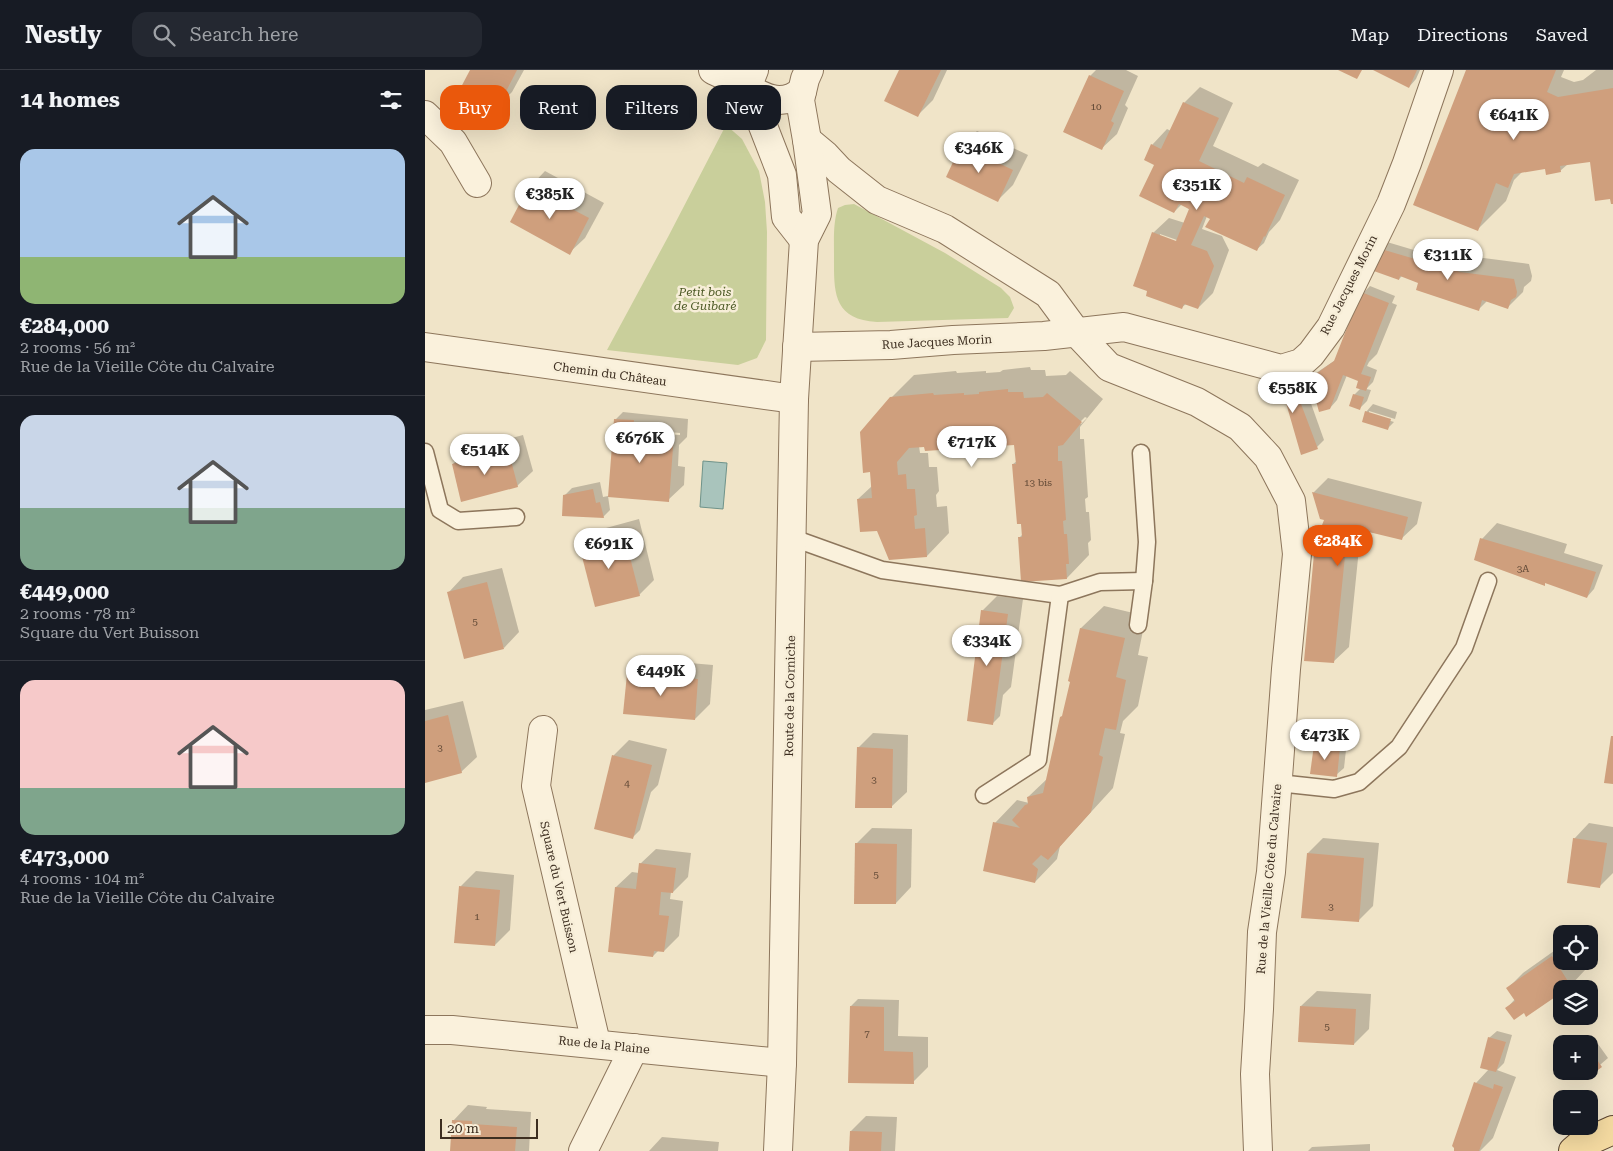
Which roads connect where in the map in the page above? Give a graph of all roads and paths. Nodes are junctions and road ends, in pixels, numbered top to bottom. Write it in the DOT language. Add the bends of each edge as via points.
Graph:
graph roads {
  1 [pos="713,70"];
  2 [pos="1439,70"];
  3 [pos="804,78"];
  4 [pos="752,80"];
  5 [pos="425,115"];
  6 [pos="807,140"];
  7 [pos="477,183"];
  8 [pos="803,240"];
  9 [pos="1076,332"];
  10 [pos="425,347"];
  11 [pos="797,347"];
  12 [pos="795,399"];
  13 [pos="425,452"];
  14 [pos="1141,453"];
  15 [pos="516,517"];
  16 [pos="793,538"];
  17 [pos="1144,581"];
  18 [pos="1488,581"];
  19 [pos="1060,595"];
  20 [pos="1138,625"];
  21 [pos="543,730"];
  22 [pos="1278,783"];
  23 [pos="984,795"];
  24 [pos="425,1030"];
  25 [pos="596,1044"];
  26 [pos="634,1048"];
  27 [pos="782,1063"];
  28 [pos="1613,1130"];
  29 [pos="583,1151"];
  30 [pos="778,1151"];
  31 [pos="1258,1151"];
  32 [pos="1573,1151"];
  1 -- 4 [label="street" via="737,81"];
  2 -- 9 [label="street, Rue Jacques Morin" via="1391,204 1331,326 1301,363 1281,369 1124,327"];
  3 -- 4 [label="street" via="795,97 786,100 767,98"];
  3 -- 6 [label="street, Route de la Corniche" via="801,100"];
  4 -- 8 [label="street" via="782,176 786,217"];
  5 -- 7 [label="street" via="453,142"];
  6 -- 8 [label="street, Route de la Corniche" via="817,214"];
  6 -- 9 [label="street" via="877,200 945,229 1048,294"];
  8 -- 11 [label="street, Route de la Corniche"];
  9 -- 11 [label="street, Rue Jacques Morin" via="891,345"];
  9 -- 22 [label="street, Rue de la Vieille Côte du Calvaire" via="1109,367 1197,402 1240,427 1268,457 1291,501 1297,554"];
  10 -- 12 [label="street, Chemin du Château"];
  11 -- 12 [label="street, Route de la Corniche"];
  12 -- 16 [label="street, Route de la Corniche"];
  13 -- 15 [label="lane" via="440,510 458,521"];
  14 -- 17 [label="lane" via="1147,542"];
  16 -- 19 [label="lane" via="882,570"];
  16 -- 27 [label="street, Route de la Corniche"];
  17 -- 19 [label="lane" via="1100,582"];
  17 -- 20 [label="lane"];
  18 -- 22 [label="lane" via="1464,648 1399,747 1359,782 1334,789"];
  19 -- 23 [label="lane" via="1038,760"];
  21 -- 25 [label="street, Square du Vert Buisson" via="536,786"];
  22 -- 31 [label="street, Rue de la Vieille Côte du Calvaire" via="1271,872 1262,932 1255,1074"];
  24 -- 25 [label="street, Rue de la Plaine"];
  25 -- 26 [label="street, Rue de la Plaine"];
  26 -- 27 [label="street, Rue de la Plaine"];
  26 -- 29 [label="street"];
  27 -- 30 [label="street, Route de la Corniche"];
  28 -- 32 [label="main road"];
}
